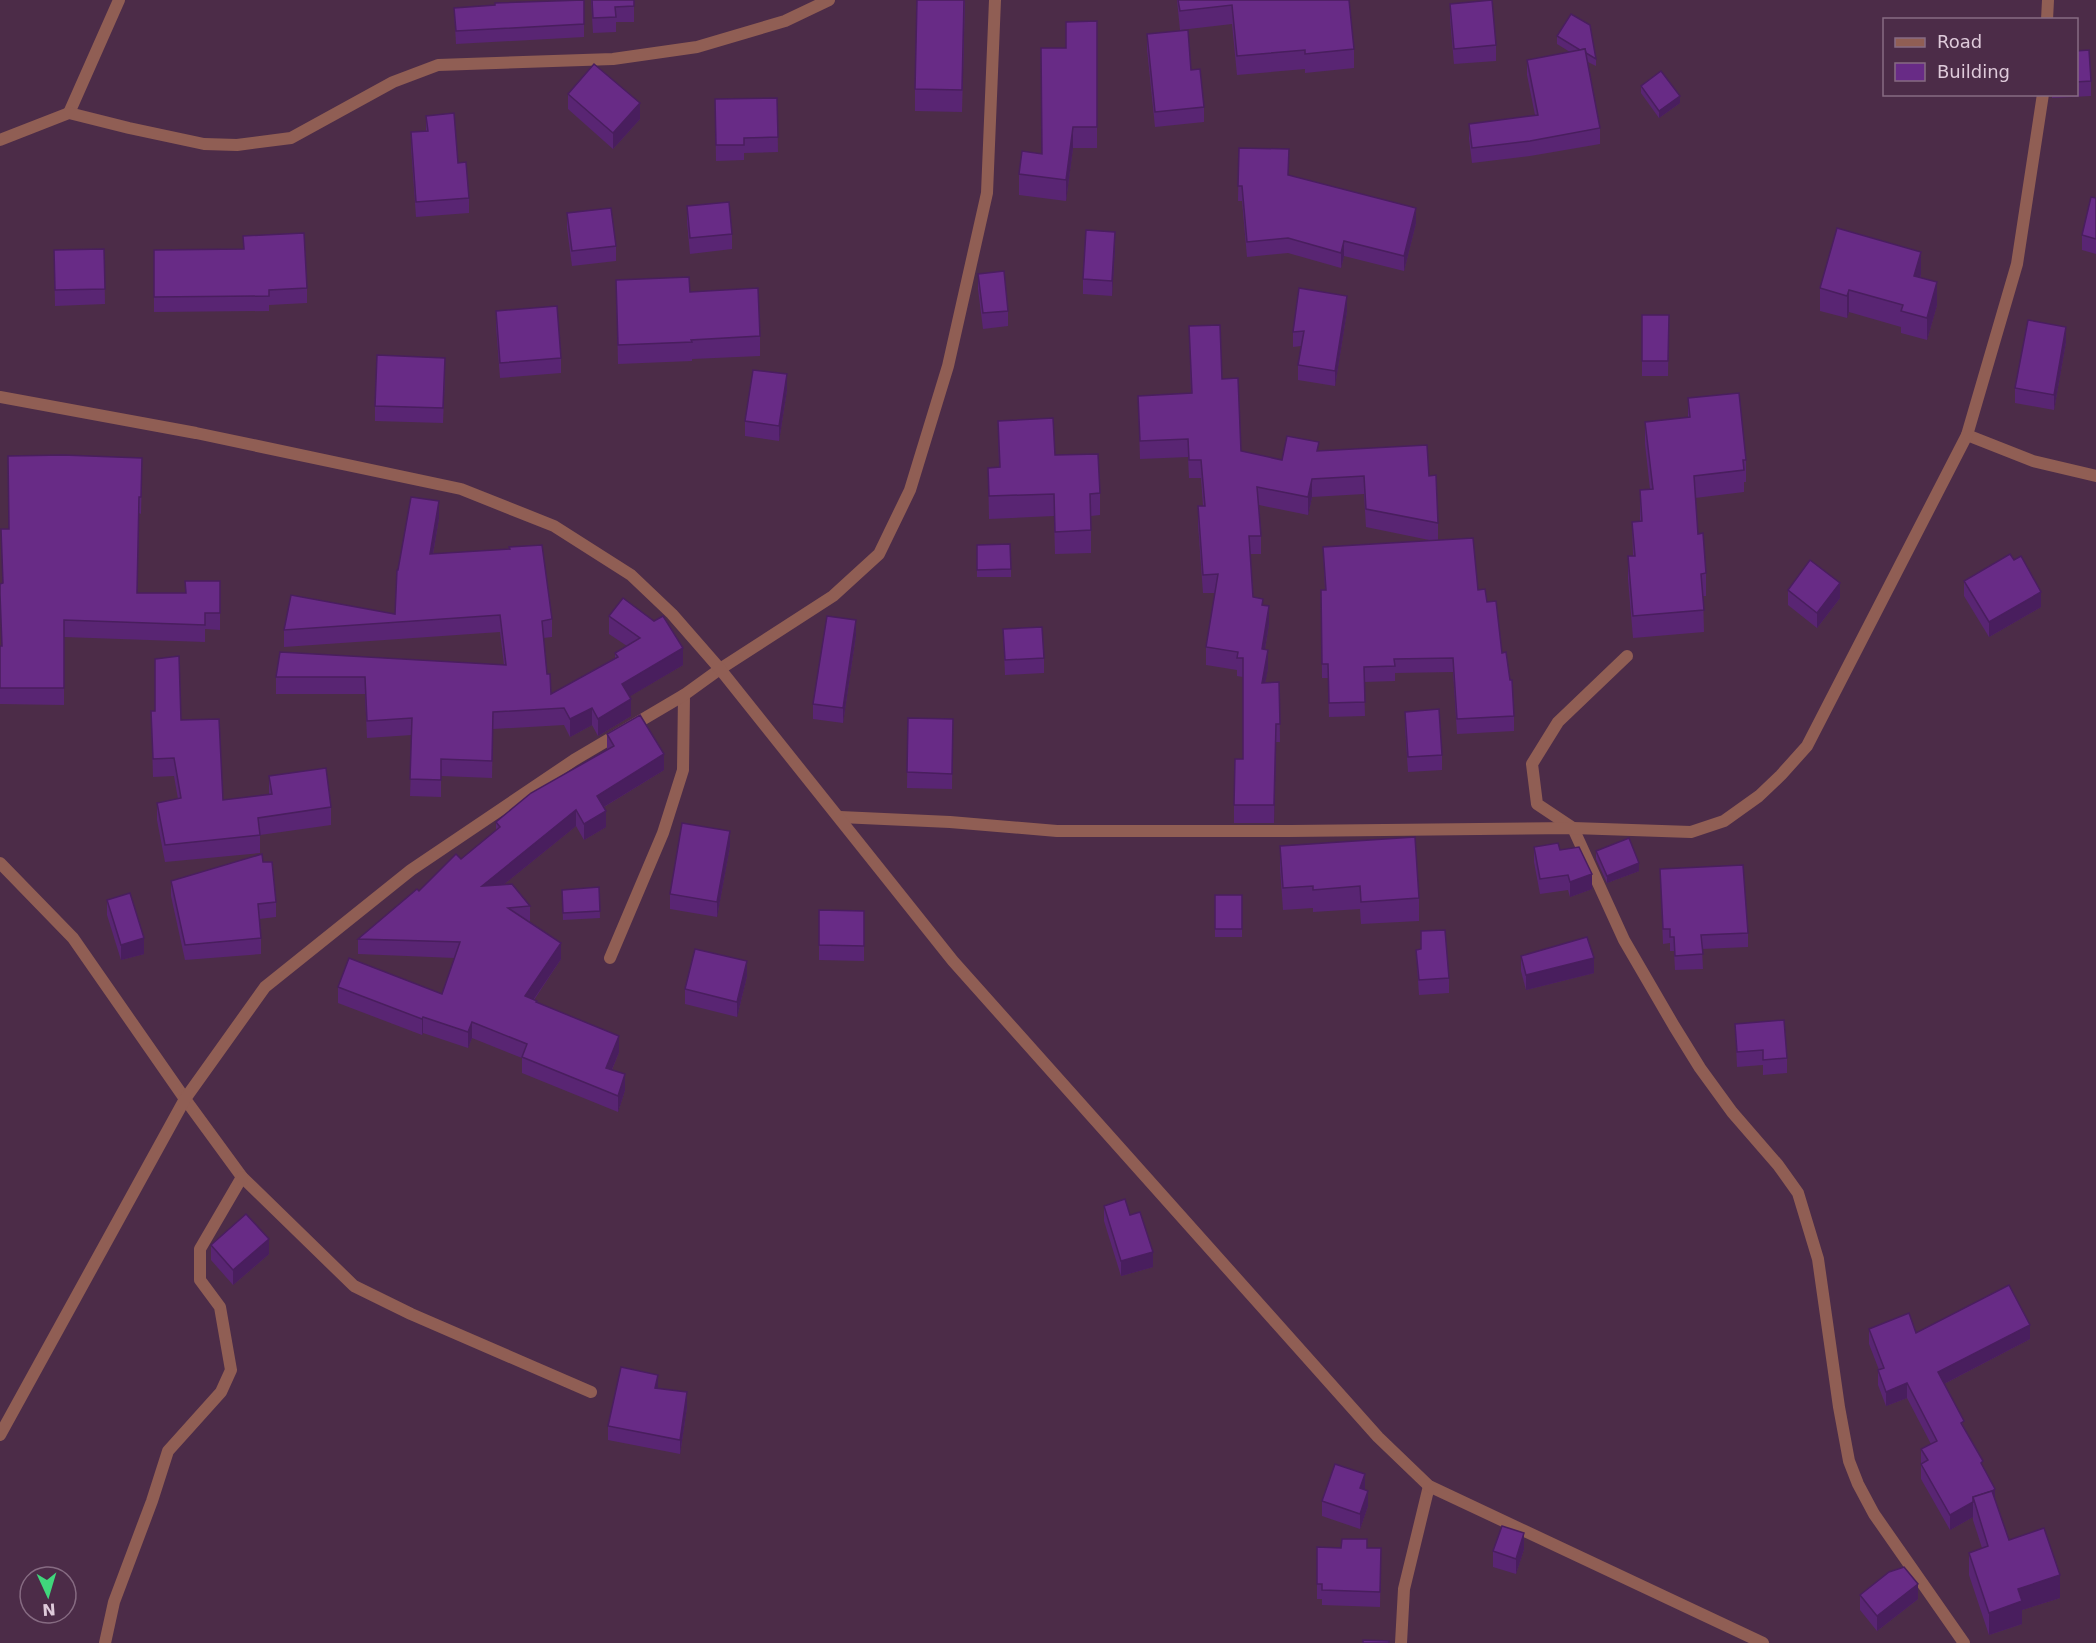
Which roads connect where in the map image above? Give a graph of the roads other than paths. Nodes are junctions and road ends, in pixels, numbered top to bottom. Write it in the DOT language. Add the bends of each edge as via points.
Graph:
graph roads {
  1 [pos="119,0"];
  2 [pos="830,0"];
  3 [pos="995,0"];
  4 [pos="2048,0"];
  5 [pos="2047,18"];
  6 [pos="2043,96"];
  7 [pos="69,113"];
  8 [pos="0,140"];
  9 [pos="0,396"];
  10 [pos="1968,435"];
  11 [pos="2096,476"];
  12 [pos="1627,657"];
  13 [pos="720,669"];
  14 [pos="684,695"];
  15 [pos="840,817"];
  16 [pos="1573,828"];
  17 [pos="0,863"];
  18 [pos="610,958"];
  19 [pos="185,1099"];
  20 [pos="242,1177"];
  21 [pos="591,1392"];
  22 [pos="0,1435"];
  23 [pos="1429,1486"];
  24 [pos="105,1643"];
  25 [pos="1401,1643"];
  26 [pos="1763,1643"];
  27 [pos="1964,1643"];
  1 -- 7 [label="street"];
  2 -- 7 [label="street" via="785,21 697,47 613,59 438,65 393,82 291,138 237,145 204,144"];
  3 -- 13 [label="street" via="987,193 948,366 910,490 879,554 833,596"];
  4 -- 5 [label="street"];
  6 -- 10 [label="street" via="2017,264"];
  7 -- 8 [label="street"];
  9 -- 13 [label="street" via="461,489 554,526 631,575"];
  10 -- 11 [label="street" via="2033,461"];
  10 -- 16 [label="street" via="1807,746 1781,775 1724,821 1691,832"];
  12 -- 16 [label="street" via="1557,723 1532,764 1537,804"];
  13 -- 14 [label="street"];
  13 -- 15 [label="street"];
  14 -- 18 [label="street" via="683,770 663,833"];
  14 -- 19 [label="street" via="574,760 411,870 265,987"];
  15 -- 16 [label="street" via="1057,831"];
  15 -- 23 [label="street" via="953,961 1378,1437"];
  16 -- 27 [label="street" via="1624,940 1674,1026 1732,1112 1798,1193 1818,1259 1849,1461 1874,1514"];
  17 -- 19 [label="street" via="73,938"];
  19 -- 20 [label="street"];
  19 -- 22 [label="street"];
  20 -- 21 [label="street" via="354,1286"];
  20 -- 24 [label="street" via="200,1249 200,1280 220,1307 231,1370 221,1392 168,1451 114,1602"];
  23 -- 25 [label="street" via="1404,1589"];
  23 -- 26 [label="street"];
}
